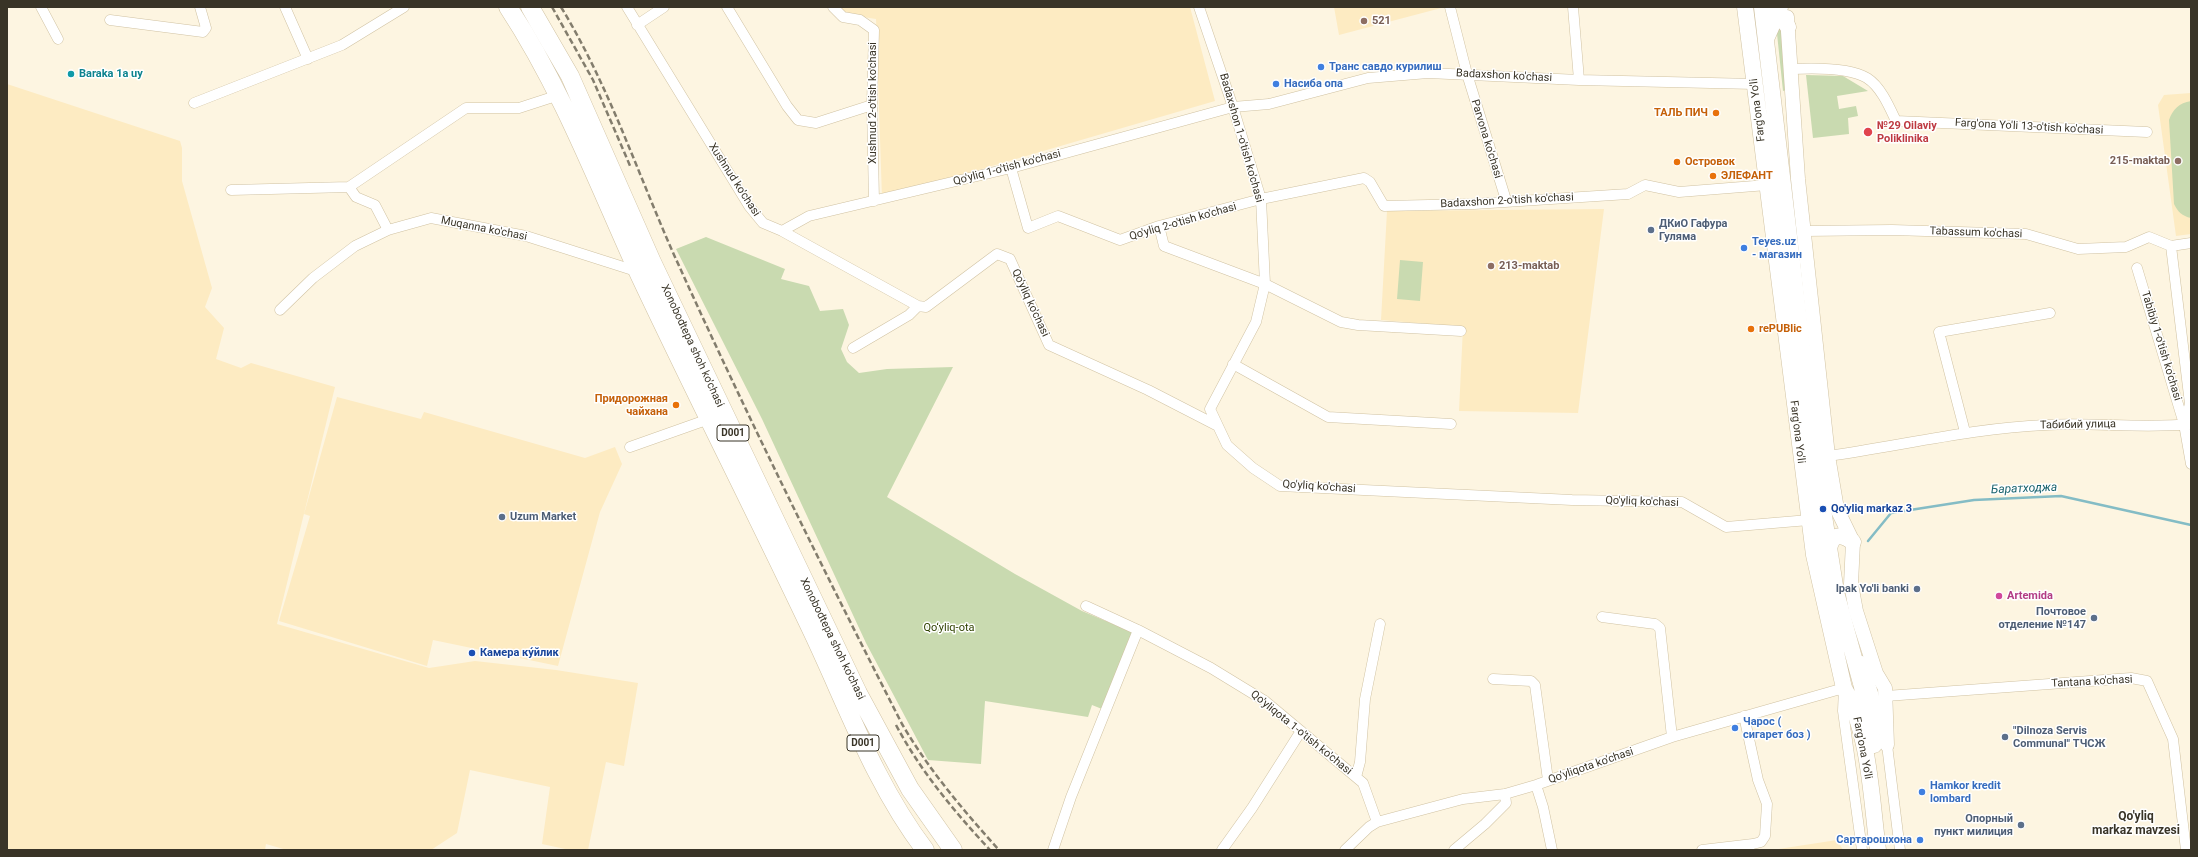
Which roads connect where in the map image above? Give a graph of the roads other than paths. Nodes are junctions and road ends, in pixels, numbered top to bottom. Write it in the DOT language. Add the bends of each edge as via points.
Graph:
graph roads {
  1 [pos="41,7"];
  2 [pos="200,7"];
  3 [pos="285,7"];
  4 [pos="404,7"];
  5 [pos="508,7"];
  6 [pos="530,7"];
  7 [pos="627,7"];
  8 [pos="664,7"];
  9 [pos="727,7"];
  10 [pos="834,7"];
  11 [pos="1199,7"];
  12 [pos="1450,7"];
  13 [pos="1573,7"];
  14 [pos="1745,7"];
  15 [pos="1762,7"];
  16 [pos="1780,8"];
  17 [pos="110,20"];
  18 [pos="637,25"];
  19 [pos="1788,27"];
  20 [pos="58,39"];
  21 [pos="1766,39"];
  22 [pos="308,59"];
  23 [pos="1791,69"];
  24 [pos="1467,74"];
  25 [pos="1579,80"];
  26 [pos="1755,84"];
  27 [pos="559,95"];
  28 [pos="194,102"];
  29 [pos="872,104"];
  30 [pos="1234,107"];
  31 [pos="2147,132"];
  32 [pos="1011,168"];
  33 [pos="1766,184"];
  34 [pos="349,187"];
  35 [pos="231,190"];
  36 [pos="1261,199"];
  37 [pos="1506,200"];
  38 [pos="874,201"];
  39 [pos="1159,226"];
  40 [pos="388,230"];
  41 [pos="782,231"];
  42 [pos="1804,231"];
  43 [pos="2191,243"];
  44 [pos="2171,246"];
  45 [pos="2137,268"];
  46 [pos="639,272"];
  47 [pos="1265,284"];
  48 [pos="280,310"];
  49 [pos="914,310"];
  50 [pos="2050,313"];
  51 [pos="1460,331"];
  52 [pos="853,348"];
  53 [pos="1233,364"];
  54 [pos="716,416"];
  55 [pos="1451,424"];
  56 [pos="2188,424"];
  57 [pos="1218,426"];
  58 [pos="1965,432"];
  59 [pos="630,447"];
  60 [pos="1828,456"];
  61 [pos="2191,464"];
  62 [pos="1809,520"];
  63 [pos="1853,542"];
  64 [pos="1829,549"];
  65 [pos="1836,592"];
  66 [pos="1086,606"];
  67 [pos="1602,617"];
  68 [pos="1380,624"];
  69 [pos="1138,630"];
  70 [pos="1493,679"];
  71 [pos="1844,688"];
  72 [pos="1886,696"];
  73 [pos="1744,716"];
  74 [pos="1301,731"];
  75 [pos="1672,737"];
  76 [pos="1887,745"];
  77 [pos="1356,778"];
  78 [pos="1548,780"];
  79 [pos="1536,785"];
  80 [pos="1505,794"];
  81 [pos="1377,822"];
  82 [pos="925,850"];
  83 [pos="953,850"];
  84 [pos="1053,850"];
  85 [pos="1222,850"];
  86 [pos="1345,850"];
  87 [pos="1454,850"];
  88 [pos="1552,850"];
  89 [pos="1702,850"];
  90 [pos="1862,850"];
  91 [pos="1878,850"];
  92 [pos="1888,850"];
  93 [pos="1900,850"];
  94 [pos="2186,850"];
  1 -- 20 [label="street"];
  2 -- 17 [label="street" via="206,28 202,32"];
  3 -- 22 [label="street"];
  4 -- 22 [label="street" via="342,45"];
  5 -- 27 [label="highway, Xonobodtepa shoh ko'chasi / D001" via="531,42"];
  6 -- 54 [label="highway, Xonobodtepa shoh ko'chasi / D001" via="570,76"];
  7 -- 18 [label="street, Xushnud ko'chasi"];
  8 -- 18 [label="street"];
  9 -- 29 [label="street" via="798,120 816,123"];
  10 -- 29 [label="street, Xushnud 2-o'tish ko'chasi" via="843,17 860,20 874,30"];
  11 -- 30 [label="street, Badaxshon 1-o'tish ko'chasi"];
  12 -- 24 [label="street, Parvona ko'chasi"];
  13 -- 25 [label="street"];
  14 -- 26 [label="main road, Farg'ona Yo'li"];
  15 -- 21 [label="main road, Farg'ona Yo'li"];
  16 -- 19 [label="main road"];
  16 -- 21 [label="main road"];
  18 -- 41 [label="street, Xushnud ko'chasi" via="749,206 763,223"];
  19 -- 23 [label="street"];
  21 -- 64 [label="main road, Farg'ona Yo'li" via="1816,465"];
  22 -- 28 [label="street"];
  23 -- 31 [label="street, Farg'ona Yo'li 13-o'tish ko'chasi" via="1844,71 1867,78 1884,96 1896,121"];
  23 -- 42 [label="street"];
  24 -- 25 [label="street, Badaxshon ko'chasi"];
  24 -- 30 [label="street, Badaxshon ko'chasi" via="1428,73 1368,78 1269,104"];
  24 -- 37 [label="street, Parvona ko'chasi"];
  25 -- 26 [label="street, Badaxshon ko'chasi"];
  26 -- 33 [label="main road, Farg'ona Yo'li"];
  27 -- 34 [label="street" via="519,108 466,108"];
  27 -- 46 [label="highway, Xonobodtepa shoh ko'chasi / D001"];
  29 -- 38 [label="street, Xushnud 2-o'tish ko'chasi"];
  30 -- 32 [label="street, Qo'yliq 1-o'tish ko'chasi"];
  30 -- 36 [label="street, Badaxshon 1-o'tish ko'chasi"];
  32 -- 38 [label="street, Qo'yliq 1-o'tish ko'chasi"];
  32 -- 39 [label="street, Qo'yliq 2-o'tish ko'chasi" via="1028,228 1058,216 1120,240"];
  33 -- 37 [label="street, Badaxshon 2-o'tish ko'chasi" via="1679,192 1644,185 1628,194"];
  33 -- 62 [label="main road, Farg'ona Yo'li"];
  34 -- 35 [label="street"];
  34 -- 40 [label="street" via="356,196 375,205"];
  36 -- 37 [label="street, Badaxshon 2-o'tish ko'chasi" via="1364,178 1370,182 1384,206 1474,204"];
  36 -- 39 [label="street, Qo'yliq 2-o'tish ko'chasi"];
  36 -- 47 [label="street, Badaxshon 1-o'tish ko'chasi"];
  38 -- 41 [label="street, Qo'yliq 1-o'tish ko'chasi" via="809,216"];
  39 -- 47 [label="street" via="1164,246"];
  40 -- 46 [label="street, Muqanna ko'chasi" via="431,218 526,236"];
  40 -- 48 [label="street, Muqanna ko'chasi" via="355,246 313,278"];
  41 -- 49 [label="street, Xushnud ko'chasi"];
  42 -- 44 [label="street, Tabassum ko'chasi" via="1892,230 2026,234 2078,249 2126,247 2149,237"];
  42 -- 60 [label="street"];
  43 -- 44 [label="street"];
  44 -- 56 [label="street, Tabibiy 1-o'tish ko'chasi" via="2190,404"];
  45 -- 56 [label="street, Tabibiy 1-o'tish ko'chasi"];
  46 -- 54 [label="highway, Xonobodtepa shoh ko'chasi / D001"];
  47 -- 51 [label="street" via="1341,322"];
  47 -- 53 [label="street, Badaxshon 1-o'tish ko'chasi" via="1256,322"];
  49 -- 52 [label="street, Qo'yliq ko'chasi"];
  49 -- 57 [label="street, Qo'yliq ko'chasi" via="926,307 997,254 1010,259 1049,345 1148,390"];
  50 -- 58 [label="street" via="1939,332"];
  53 -- 55 [label="street" via="1328,417"];
  53 -- 57 [label="street, Badaxshon 1-o'tish ko'chasi" via="1210,409"];
  54 -- 59 [label="street"];
  54 -- 82 [label="highway, Xonobodtepa shoh ko'chasi / D001" via="883,784"];
  54 -- 83 [label="highway, Xonobodtepa shoh ko'chasi / D001" via="878,731 920,803"];
  56 -- 58 [label="street, Табибий улица" via="2045,425"];
  56 -- 61 [label="street, Tabibiy 1-o'tish ko'chasi"];
  57 -- 62 [label="street, Qo'yliq ko'chasi" via="1227,445 1253,468 1280,486 1572,500 1682,502 1726,527"];
  58 -- 60 [label="street, Табибий улица" via="1877,450"];
  60 -- 63 [label="street" via="1837,508"];
  62 -- 71 [label="main road, Farg'ona Yo'li" via="1814,555"];
  63 -- 64 [label="main road" via="1843,536 1837,536 1831,541"];
  63 -- 72 [label="street" via="1852,595"];
  64 -- 65 [label="main road, Farg'ona Yo'li"];
  65 -- 76 [label="street" via="1873,693"];
  65 -- 92 [label="main road, Farg'ona Yo'li" via="1868,714"];
  66 -- 69 [label="street, Qo'yliqota 1-o'tish ko'chasi"];
  67 -- 75 [label="street" via="1655,624 1660,628"];
  68 -- 77 [label="street" via="1365,698 1360,762"];
  69 -- 74 [label="street, Qo'yliqota 1-o'tish ko'chasi" via="1245,688"];
  69 -- 84 [label="street" via="1074,790"];
  70 -- 78 [label="street" via="1530,681 1535,685"];
  71 -- 73 [label="street, Qo'yliqota ko'chasi"];
  71 -- 90 [label="street" via="1843,711"];
  71 -- 91 [label="main road, Farg'ona Yo'li" via="1854,705 1862,739"];
  72 -- 76 [label="street"];
  72 -- 94 [label="street, Tantana ko'chasi" via="2131,678 2147,681 2173,739"];
  73 -- 75 [label="street, Qo'yliqota ko'chasi"];
  73 -- 89 [label="street" via="1758,780 1767,804 1765,836 1761,842 1753,844"];
  74 -- 77 [label="street, Qo'yliqota 1-o'tish ko'chasi"];
  74 -- 85 [label="street"];
  75 -- 78 [label="street, Qo'yliqota ko'chasi"];
  76 -- 93 [label="street"];
  77 -- 81 [label="street, Qo'yliqota 1-o'tish ko'chasi" via="1365,787"];
  78 -- 79 [label="street, Qo'yliqota ko'chasi"];
  79 -- 80 [label="street, Qo'yliqota ko'chasi"];
  79 -- 88 [label="street"];
  80 -- 81 [label="street, Qo'yliqota ko'chasi" via="1463,799"];
  80 -- 87 [label="street" via="1506,803"];
  81 -- 86 [label="street, Qo'yliqota ko'chasi"];
}
